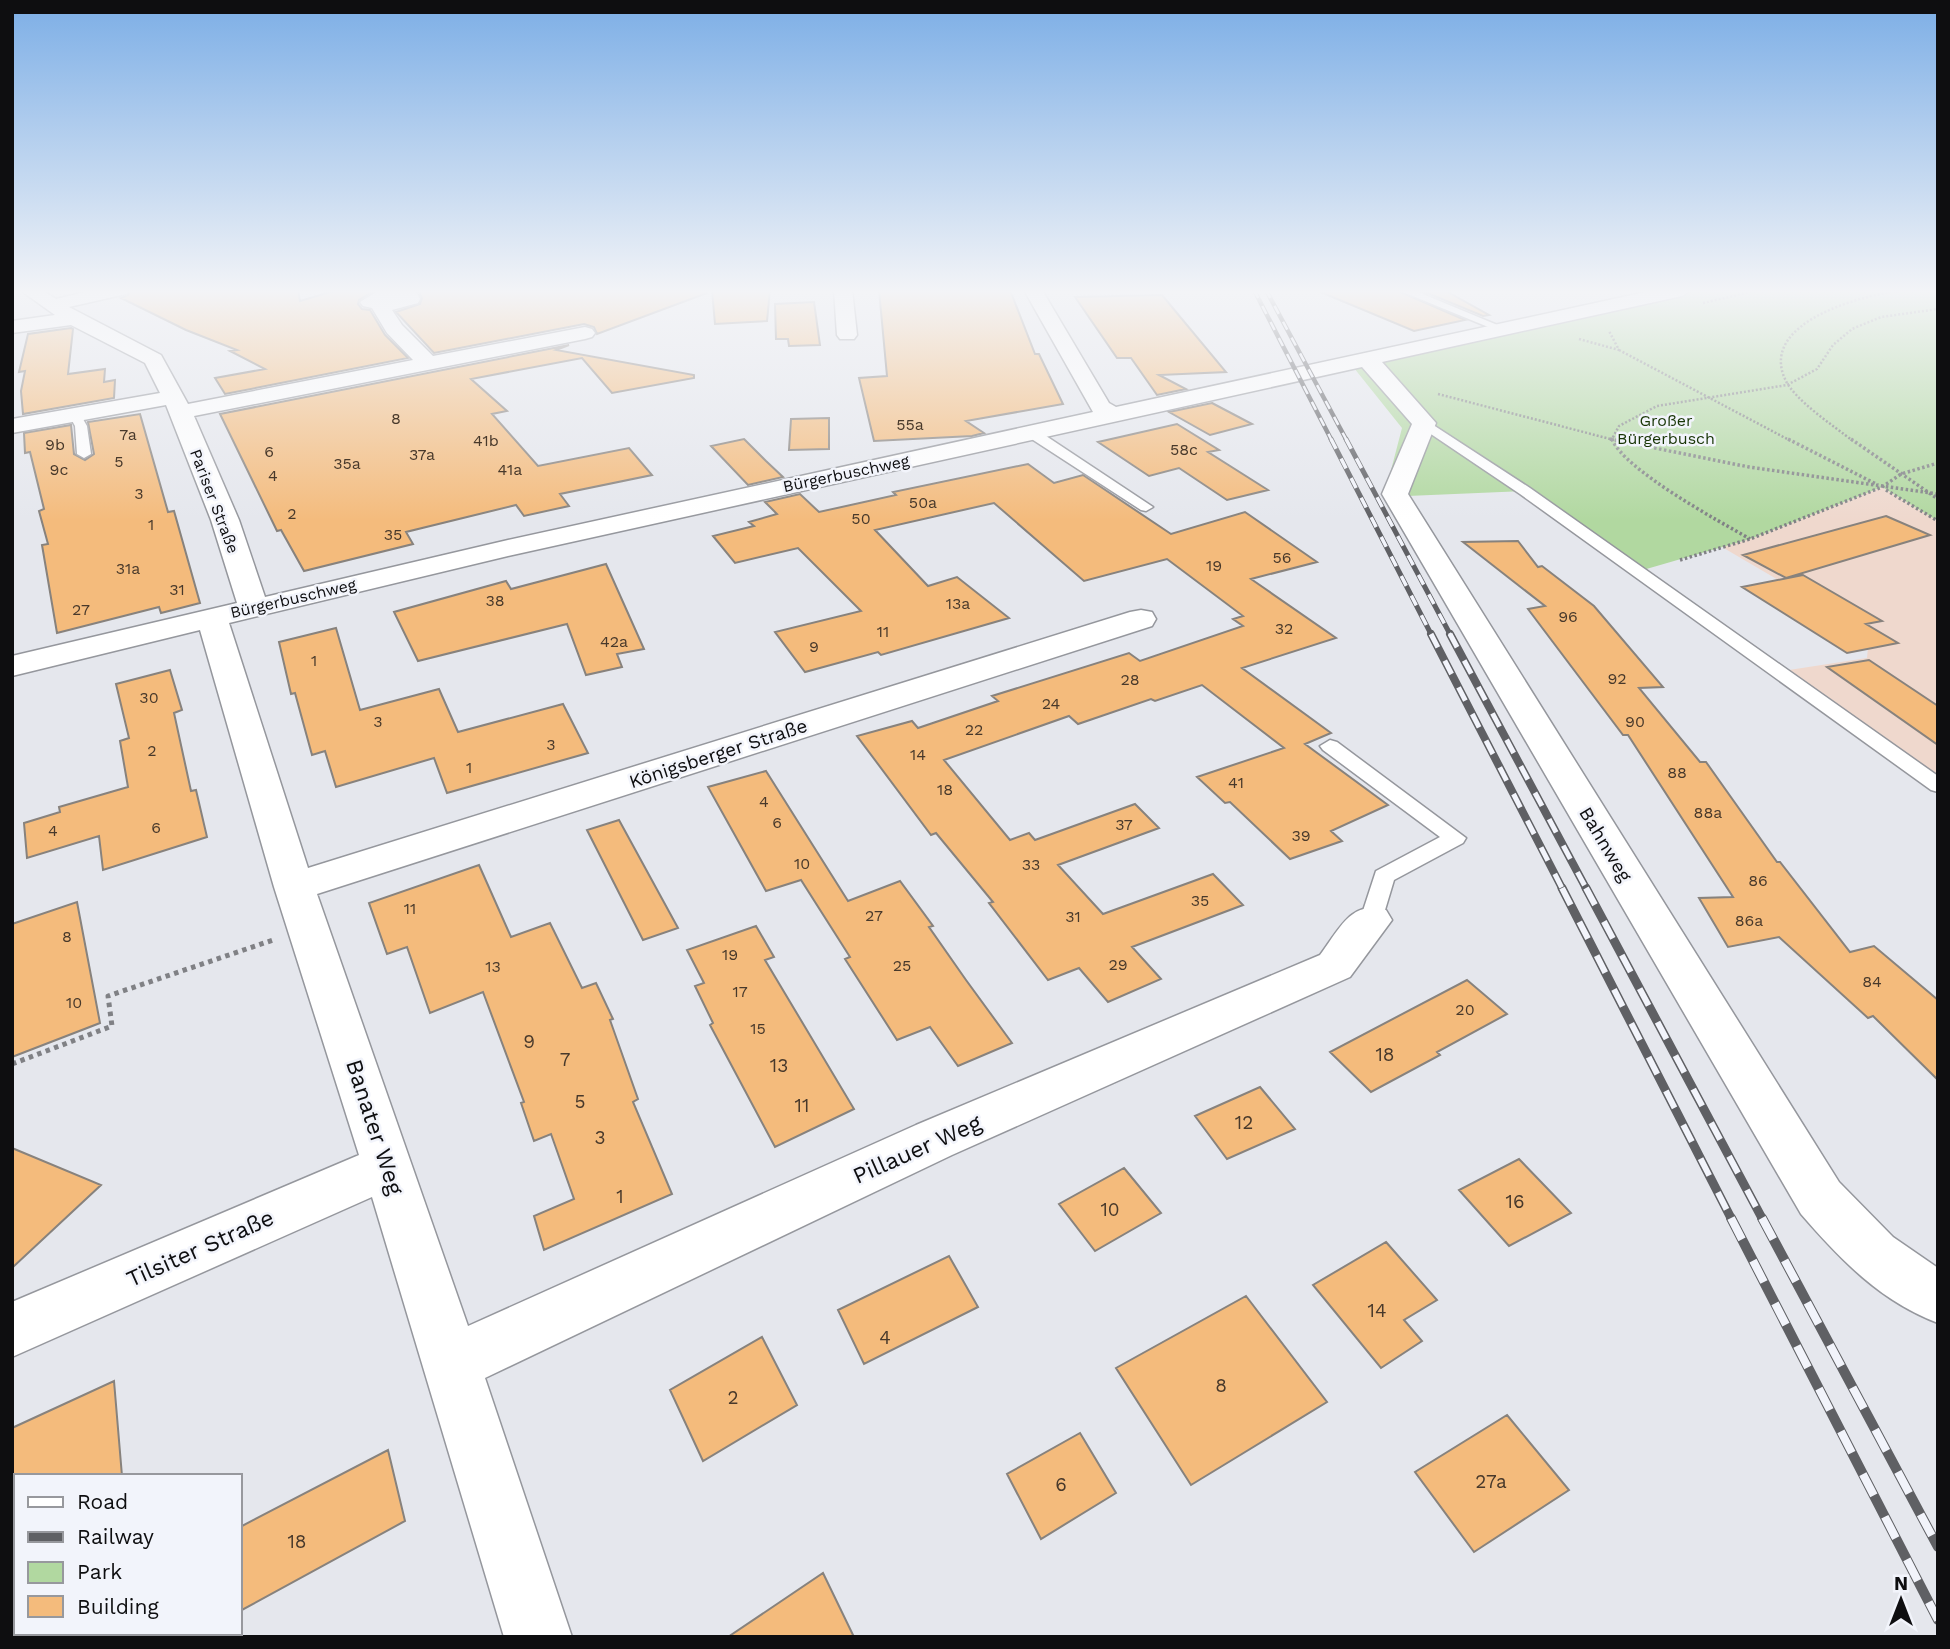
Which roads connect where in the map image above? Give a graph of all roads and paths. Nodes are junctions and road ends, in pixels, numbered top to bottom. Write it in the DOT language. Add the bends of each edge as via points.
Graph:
graph roads {
  1 [pos="158,367"];
  2 [pos="417,367"];
  3 [pos="1077,367"];
  4 [pos="1387,367"];
  5 [pos="1650,367"];
  6 [pos="1782,367"];
  7 [pos="1818,367"];
  8 [pos="1378,370"];
  9 [pos="1787,385"];
  10 [pos="1708,399"];
  11 [pos="177,404"];
  12 [pos="75,415"];
  13 [pos="1112,415"];
  14 [pos="1424,423"];
  15 [pos="12,426"];
  16 [pos="1032,433"];
  17 [pos="1611,441"];
  18 [pos="84,454"];
  19 [pos="1938,463"];
  20 [pos="1901,474"];
  21 [pos="1882,487"];
  22 [pos="1929,493"];
  23 [pos="1938,496"];
  24 [pos="1146,507"];
  25 [pos="1938,521"];
  26 [pos="1750,539"];
  27 [pos="1680,560"];
  28 [pos="233,612"];
  29 [pos="1141,619"];
  30 [pos="12,666"];
  31 [pos="1329,746"];
  32 [pos="1938,786"];
  33 [pos="302,907"];
  34 [pos="1371,920"];
  35 [pos="12,1064"];
  36 [pos="388,1166"];
  37 [pos="1938,1297"];
  38 [pos="12,1330"];
  39 [pos="450,1364"];
  40 [pos="538,1637"];
  1 -- 11 [label="street, Pariser Straße"];
  2 -- 11 [label="street"];
  3 -- 13 [label="street" via="1100,407"];
  4 -- 8 [label="street, Bürgerbuschweg"];
  5 -- 10 [label="path"];
  6 -- 9 [label="path"];
  7 -- 9 [label="path"];
  8 -- 13 [label="street, Bürgerbuschweg"];
  8 -- 14 [label="street"];
  8 -- 17 [label="path" via="1476,406"];
  9 -- 10 [label="path"];
  9 -- 20 [label="path" via="1854,443"];
  10 -- 17 [label="path" via="1657,406 1619,426"];
  10 -- 21 [label="path"];
  11 -- 12 [label="street"];
  11 -- 28 [label="street, Pariser Straße" via="225,520"];
  12 -- 15 [label="street"];
  12 -- 18 [label="lane"];
  13 -- 16 [label="street, Bürgerbuschweg"];
  14 -- 32 [label="lane"];
  14 -- 37 [label="street, Bahnweg" via="1395,494 1820,1198 1862,1247"];
  16 -- 24 [label="lane"];
  16 -- 28 [label="street, Bürgerbuschweg"];
  17 -- 21 [label="path" via="1788,475"];
  17 -- 26 [label="path" via="1637,469 1676,498"];
  19 -- 20 [label="path"];
  20 -- 21 [label="path"];
  20 -- 22 [label="path"];
  21 -- 22 [label="path"];
  21 -- 25 [label="path"];
  21 -- 26 [label="path"];
  22 -- 23 [label="path"];
  26 -- 27 [label="path"];
  28 -- 30 [label="street, Bürgerbuschweg"];
  28 -- 33 [label="street, Banater Weg"];
  29 -- 33 [label="street, Königsberger Straße"];
  31 -- 34 [label="lane" via="1455,838 1384,876"];
  33 -- 35 [label="path" via="108,996 112,1026"];
  33 -- 36 [label="street, Banater Weg"];
  34 -- 39 [label="street, Pillauer Weg" via="1335,966 934,1140"];
  36 -- 38 [label="street, Tilsiter Straße"];
  36 -- 39 [label="street, Banater Weg"];
  39 -- 40 [label="street, Banater Weg"];
}
